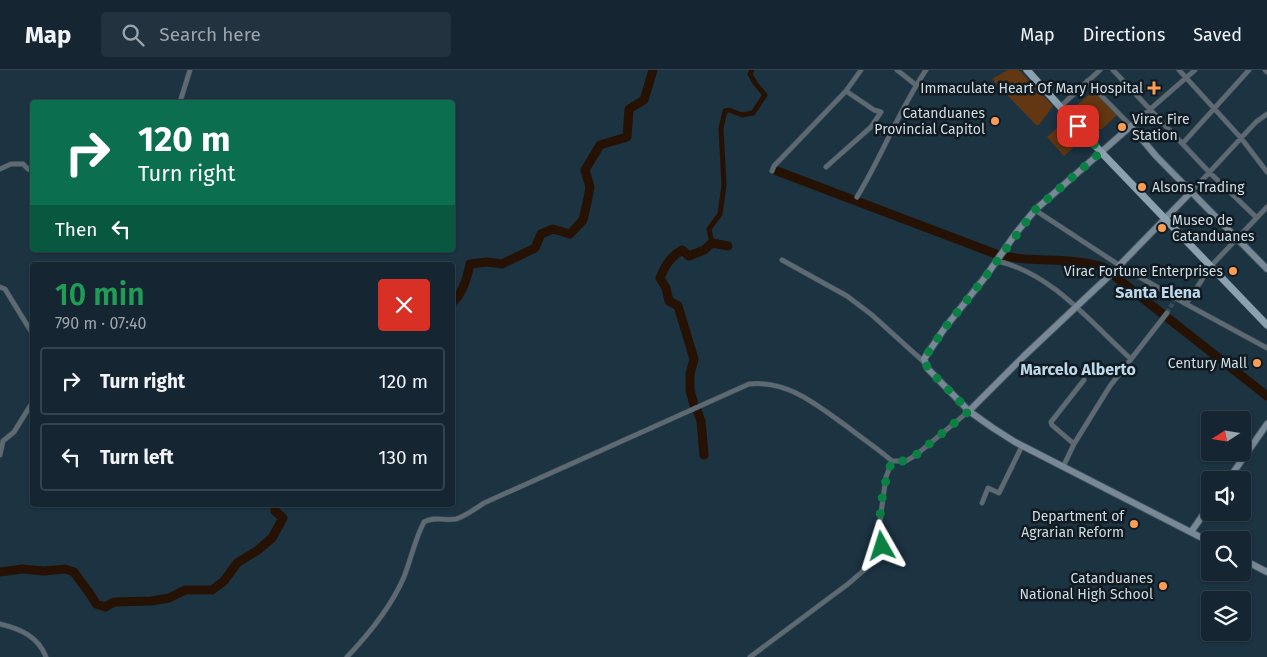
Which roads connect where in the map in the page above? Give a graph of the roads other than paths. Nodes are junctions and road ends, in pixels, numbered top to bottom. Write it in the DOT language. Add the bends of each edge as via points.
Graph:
graph roads {
  1 [pos="190,70"];
  2 [pos="861,70"];
  3 [pos="897,70"];
  4 [pos="926,70"];
  5 [pos="1026,70"];
  6 [pos="1100,70"];
  7 [pos="1113,70"];
  8 [pos="1180,70"];
  9 [pos="1195,70"];
  10 [pos="1249,70"];
  11 [pos="1187,78"];
  12 [pos="1087,82"];
  13 [pos="916,85"];
  14 [pos="846,91"];
  15 [pos="181,100"];
  16 [pos="1061,106"];
  17 [pos="1215,108"];
  18 [pos="1151,110"];
  19 [pos="1267,114"];
  20 [pos="1131,126"];
  21 [pos="1241,138"];
  22 [pos="1183,143"];
  23 [pos="1101,152"];
  24 [pos="826,167"];
  25 [pos="0,169"];
  26 [pos="30,170"];
  27 [pos="772,171"];
  28 [pos="1209,172"];
  29 [pos="1267,172"];
  30 [pos="1191,192"];
  31 [pos="857,197"];
  32 [pos="1267,207"];
  33 [pos="1035,210"];
  34 [pos="1256,217"];
  35 [pos="1165,219"];
  36 [pos="1237,238"];
  37 [pos="999,257"];
  38 [pos="782,260"];
  39 [pos="1119,266"];
  40 [pos="1211,266"];
  41 [pos="1267,269"];
  42 [pos="0,287"];
  43 [pos="1186,304"];
  44 [pos="1076,308"];
  45 [pos="1165,315"];
  46 [pos="1267,325"];
  47 [pos="30,330"];
  48 [pos="1267,348"];
  49 [pos="1131,359"];
  50 [pos="925,360"];
  51 [pos="1084,380"];
  52 [pos="30,406"];
  53 [pos="969,411"];
  54 [pos="1267,424"];
  55 [pos="1074,444"];
  56 [pos="1022,446"];
  57 [pos="0,455"];
  58 [pos="892,461"];
  59 [pos="1063,466"];
  60 [pos="1234,471"];
  61 [pos="982,503"];
  62 [pos="1201,518"];
  63 [pos="1191,532"];
  64 [pos="1201,537"];
  65 [pos="1251,564"];
  66 [pos="1267,572"];
  67 [pos="0,624"];
  68 [pos="46,657"];
  69 [pos="347,657"];
  70 [pos="750,657"];
  1 -- 15 [label="street"];
  2 -- 14 [label="street"];
  3 -- 13 [label="street"];
  4 -- 13 [label="street"];
  5 -- 16 [label="main road"];
  6 -- 12 [label="street"];
  7 -- 18 [label="street"];
  8 -- 11 [label="street"];
  9 -- 11 [label="street"];
  10 -- 17 [label="street"];
  11 -- 17 [label="street"];
  11 -- 18 [label="street"];
  12 -- 16 [label="street"];
  12 -- 20 [label="street"];
  13 -- 31 [label="street"];
  14 -- 24 [label="street" via="881,112 871,127"];
  14 -- 27 [label="street"];
  16 -- 23 [label="main road"];
  17 -- 21 [label="street"];
  17 -- 22 [label="street"];
  18 -- 20 [label="street"];
  18 -- 22 [label="street"];
  19 -- 21 [label="street"];
  20 -- 23 [label="street"];
  20 -- 30 [label="street"];
  21 -- 28 [label="street"];
  21 -- 29 [label="street"];
  22 -- 28 [label="street"];
  23 -- 33 [label="street"];
  23 -- 35 [label="main road"];
  25 -- 26 [label="street" via="11,164 23,164"];
  28 -- 30 [label="street"];
  28 -- 34 [label="street"];
  30 -- 35 [label="street"];
  30 -- 36 [label="street"];
  32 -- 34 [label="street"];
  33 -- 37 [label="street"];
  33 -- 39 [label="street"];
  34 -- 36 [label="street"];
  35 -- 39 [label="street"];
  35 -- 40 [label="main road"];
  36 -- 40 [label="street"];
  36 -- 41 [label="street"];
  37 -- 44 [label="street" via="1048,284"];
  37 -- 50 [label="street" via="944,329"];
  38 -- 50 [label="street" via="847,296"];
  39 -- 43 [label="street"];
  39 -- 44 [label="street"];
  40 -- 43 [label="street"];
  40 -- 46 [label="main road"];
  42 -- 47 [label="street" via="5,289"];
  43 -- 48 [label="street"];
  44 -- 49 [label="street"];
  44 -- 53 [label="street" via="1010,368"];
  45 -- 49 [label="street"];
  49 -- 55 [label="street"];
  50 -- 53 [label="street" via="934,376"];
  51 -- 55 [label="street" via="1051,422"];
  52 -- 57 [label="street" via="14,432 3,441"];
  53 -- 56 [label="street"];
  53 -- 58 [label="street" via="916,455 906,461"];
  54 -- 60 [label="street"];
  55 -- 59 [label="street"];
  56 -- 59 [label="street"];
  56 -- 61 [label="street" via="999,493 988,488"];
  58 -- 69 [label="street" via="809,399 772,385 749,384 492,499 463,516 424,522 394,597 373,628"];
  58 -- 70 [label="street" via="886,477 879,528 883,551 848,584"];
  59 -- 63 [label="street"];
  62 -- 63 [label="street"];
  63 -- 64 [label="street"];
  65 -- 66 [label="street"];
  67 -- 68 [label="street" via="22,630 38,642"];
}
